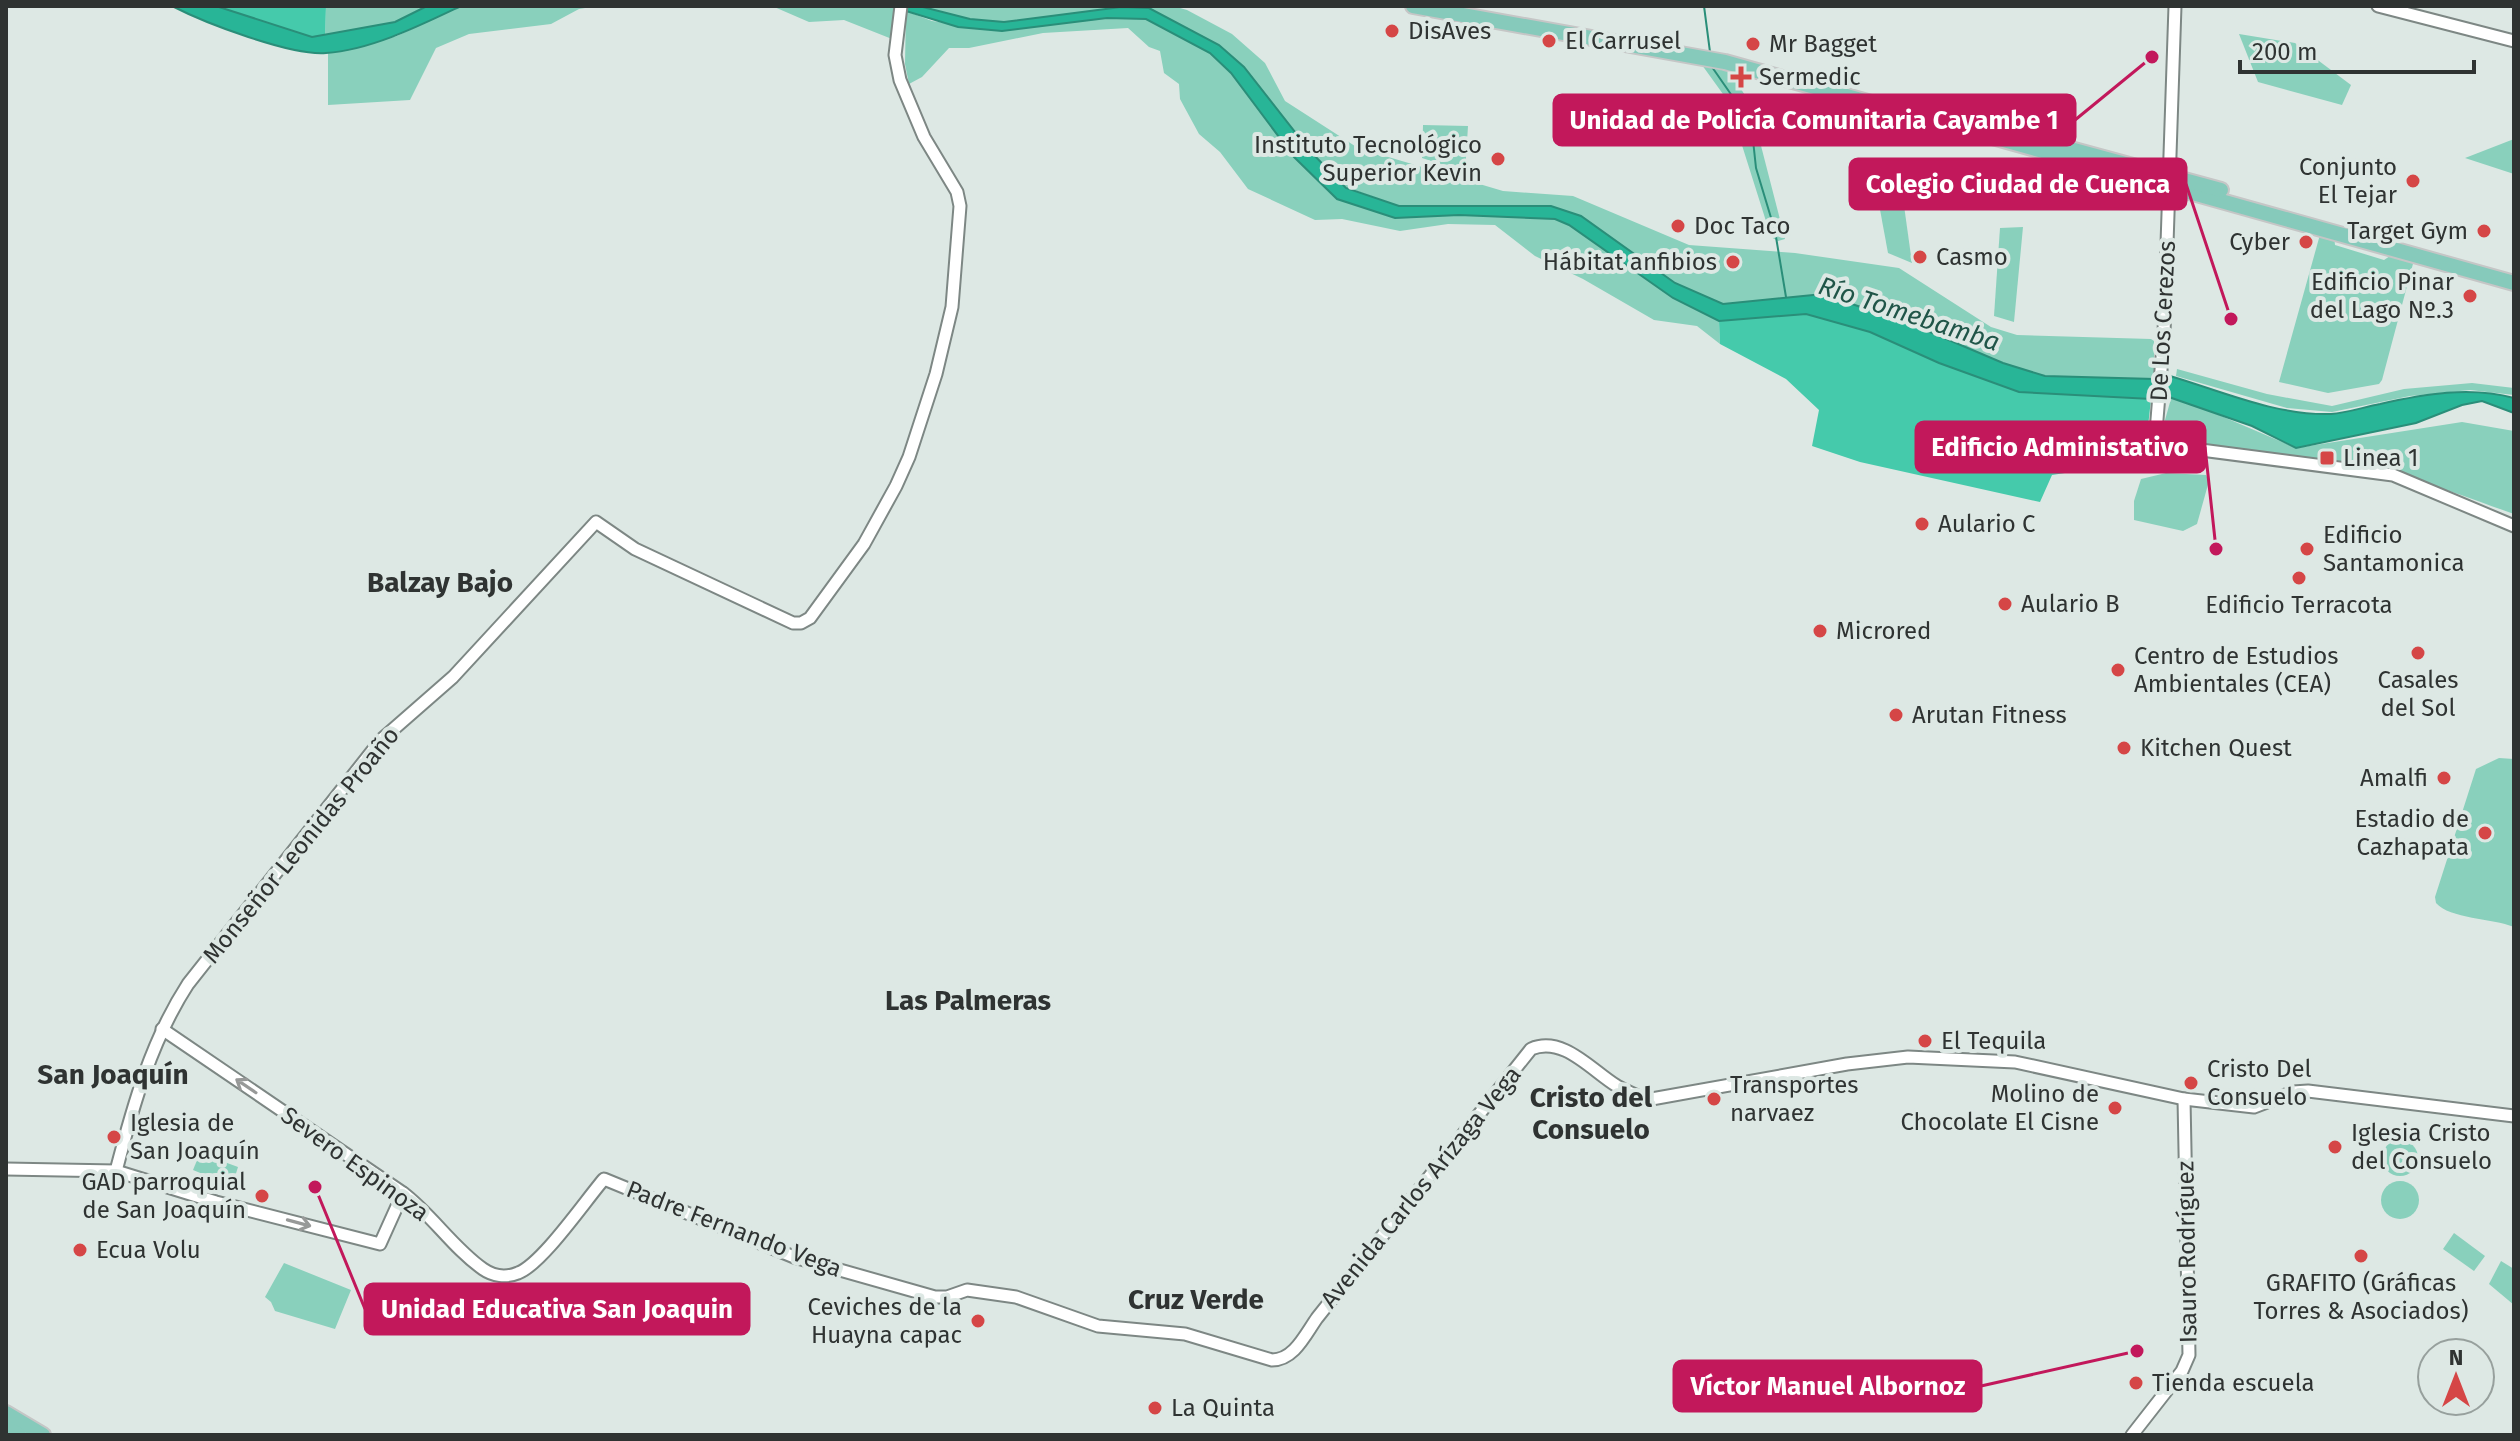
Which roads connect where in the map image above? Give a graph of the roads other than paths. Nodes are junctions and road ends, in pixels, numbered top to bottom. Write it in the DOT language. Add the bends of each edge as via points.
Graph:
graph roads {
  1 [pos="901,6"];
  2 [pos="1413,6"];
  3 [pos="1469,6"];
  4 [pos="2175,6"];
  5 [pos="2378,6"];
  6 [pos="2514,41"];
  7 [pos="1695,51"];
  8 [pos="2170,181"];
  9 [pos="2514,274"];
  10 [pos="2514,283"];
  11 [pos="2514,526"];
  12 [pos="162,1029"];
  13 [pos="2184,1099"];
  14 [pos="2512,1117"];
  15 [pos="6,1169"];
  16 [pos="116,1171"];
  17 [pos="604,1179"];
  18 [pos="403,1193"];
  19 [pos="1283,1360"];
  20 [pos="6,1413"];
  21 [pos="6,1427"];
  22 [pos="19,1435"];
  23 [pos="43,1435"];
  24 [pos="2132,1435"];
  1 -- 12 [label="street, Monseñor Leonidas Proaño" via="897,68 904,93 959,198 961,213 952,307 932,384 909,457 864,544 801,623 782,619 635,549 596,522 453,677 381,740 188,984"];
  2 -- 7 [label="main road"];
  3 -- 7 [label="main road"];
  4 -- 8 [label="street, De Los Cerezos"];
  5 -- 6 [label="street"];
  7 -- 8 [label="main road"];
  8 -- 9 [label="main road"];
  8 -- 10 [label="main road"];
  8 -- 11 [label="street, De Los Cerezos" via="2155,444 2393,475"];
  12 -- 16 [label="street, Monseñor Leonidas Proaño"];
  18 -- 12 [label="street, Severo Espinoza, one-way"];
  13 -- 14 [label="street, Avenida Carlos Arízaga Vega" via="2254,1107 2308,1091"];
  13 -- 19 [label="street, Avenida Carlos Arízaga Vega" via="2015,1062 1908,1057 1646,1100 1560,1048 1539,1046 1531,1049"];
  13 -- 24 [label="street, Isauro Rodríguez" via="2189,1355"];
  15 -- 16 [label="street"];
  16 -- 18 [label="street, one-way" via="380,1244"];
  17 -- 18 [label="street, Severo Espinoza" via="534,1263 506,1276 484,1270"];
  17 -- 19 [label="street, Padre Fernando Vega" via="794,1257 935,1297 979,1290 1016,1297 1098,1326 1185,1334"];
  20 -- 23 [label="main road"];
  21 -- 22 [label="main road"];
}
